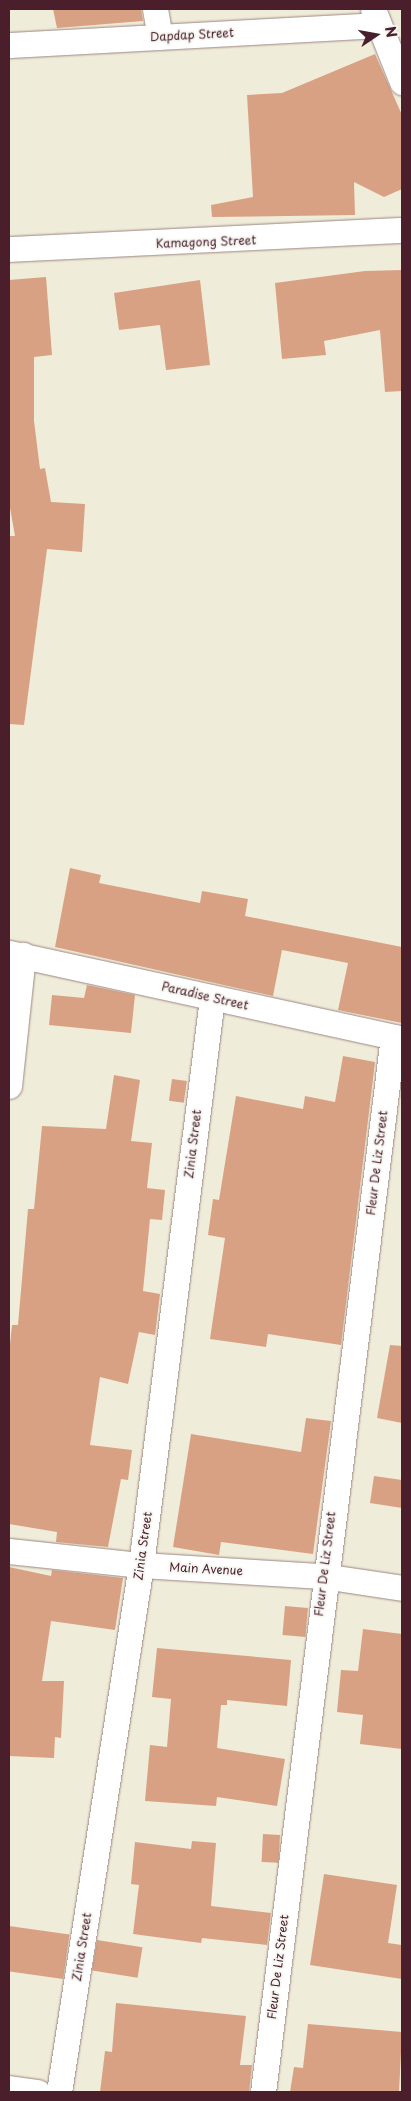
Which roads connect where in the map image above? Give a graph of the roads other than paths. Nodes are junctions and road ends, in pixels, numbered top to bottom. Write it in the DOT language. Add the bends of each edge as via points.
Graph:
graph roads {
  1 [pos="155,9"];
  2 [pos="374,17"];
  3 [pos="160,37"];
  4 [pos="9,45"];
  5 [pos="402,82"];
  6 [pos="402,230"];
  7 [pos="9,249"];
  8 [pos="16,954"];
  9 [pos="212,998"];
  10 [pos="398,1038"];
  11 [pos="9,1086"];
  12 [pos="9,1551"];
  13 [pos="141,1565"];
  14 [pos="323,1576"];
  15 [pos="402,1588"];
  16 [pos="9,2088"];
  17 [pos="38,2092"];
  18 [pos="59,2092"];
  19 [pos="263,2092"];
  1 -- 3 [label="street"];
  2 -- 3 [label="street, Dapdap Street"];
  2 -- 5 [label="street"];
  3 -- 4 [label="street, Dapdap Street"];
  6 -- 7 [label="street, Kamagong Street"];
  8 -- 9 [label="street, Paradise Street"];
  8 -- 11 [label="street"];
  9 -- 10 [label="street, Paradise Street"];
  9 -- 13 [label="street, Zinia Street"];
  10 -- 14 [label="street, Fleur De Liz Street"];
  12 -- 13 [label="street, Main Avenue"];
  13 -- 14 [label="street, Main Avenue"];
  13 -- 18 [label="street, Zinia Street"];
  14 -- 15 [label="street, Main Avenue"];
  14 -- 19 [label="street, Fleur De Liz Street"];
  16 -- 17 [label="street"];
}
